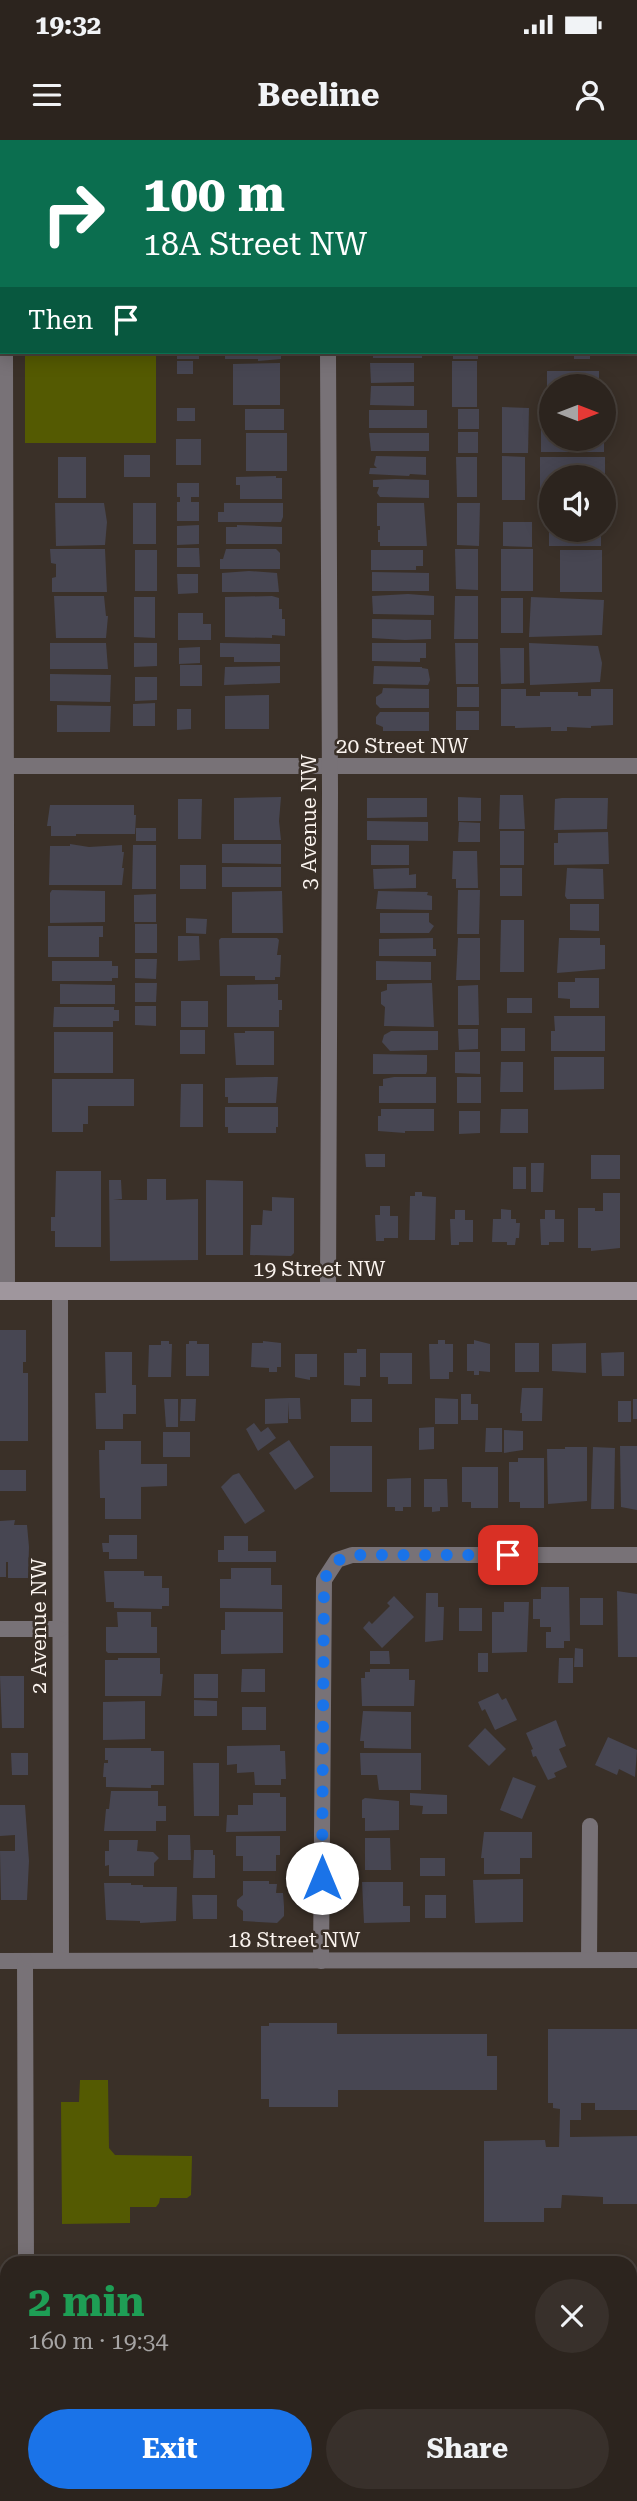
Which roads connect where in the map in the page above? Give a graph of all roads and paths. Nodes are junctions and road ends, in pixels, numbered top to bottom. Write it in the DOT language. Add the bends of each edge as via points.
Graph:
graph roads {
  1 [pos="5,354"];
  2 [pos="328,354"];
  3 [pos="2,766"];
  4 [pos="637,766"];
  5 [pos="330,767"];
  6 [pos="4,1291"];
  7 [pos="60,1291"];
  8 [pos="637,1291"];
  9 [pos="328,1292"];
  10 [pos="637,1555"];
  11 [pos="0,1629"];
  12 [pos="60,1629"];
  13 [pos="590,1826"];
  14 [pos="61,1960"];
  15 [pos="589,1960"];
  16 [pos="637,1960"];
  17 [pos="0,1961"];
  18 [pos="25,1961"];
  19 [pos="321,1961"];
  20 [pos="26,2256"];
  1 -- 3 [label="street"];
  2 -- 5 [label="street, 3 Avenue NW"];
  3 -- 5 [label="street, 20 Street NW"];
  3 -- 6 [label="street"];
  4 -- 5 [label="street, 20 Street NW"];
  5 -- 9 [label="street, 3 Avenue NW"];
  6 -- 7 [label="street, 19 Street NW"];
  7 -- 9 [label="street, 19 Street NW"];
  7 -- 12 [label="street, 2 Avenue NW"];
  8 -- 9 [label="street, 19 Street NW"];
  10 -- 19 [label="street" via="352,1555 337,1560 324,1580"];
  11 -- 12 [label="street"];
  12 -- 14 [label="street, 2 Avenue NW"];
  13 -- 15 [label="street"];
  14 -- 18 [label="street, 18 Street NW"];
  14 -- 19 [label="street, 18 Street NW"];
  15 -- 16 [label="street, 18 Street NW"];
  15 -- 19 [label="street, 18 Street NW"];
  17 -- 18 [label="street, 18 Street NW"];
  18 -- 20 [label="street"];
}
